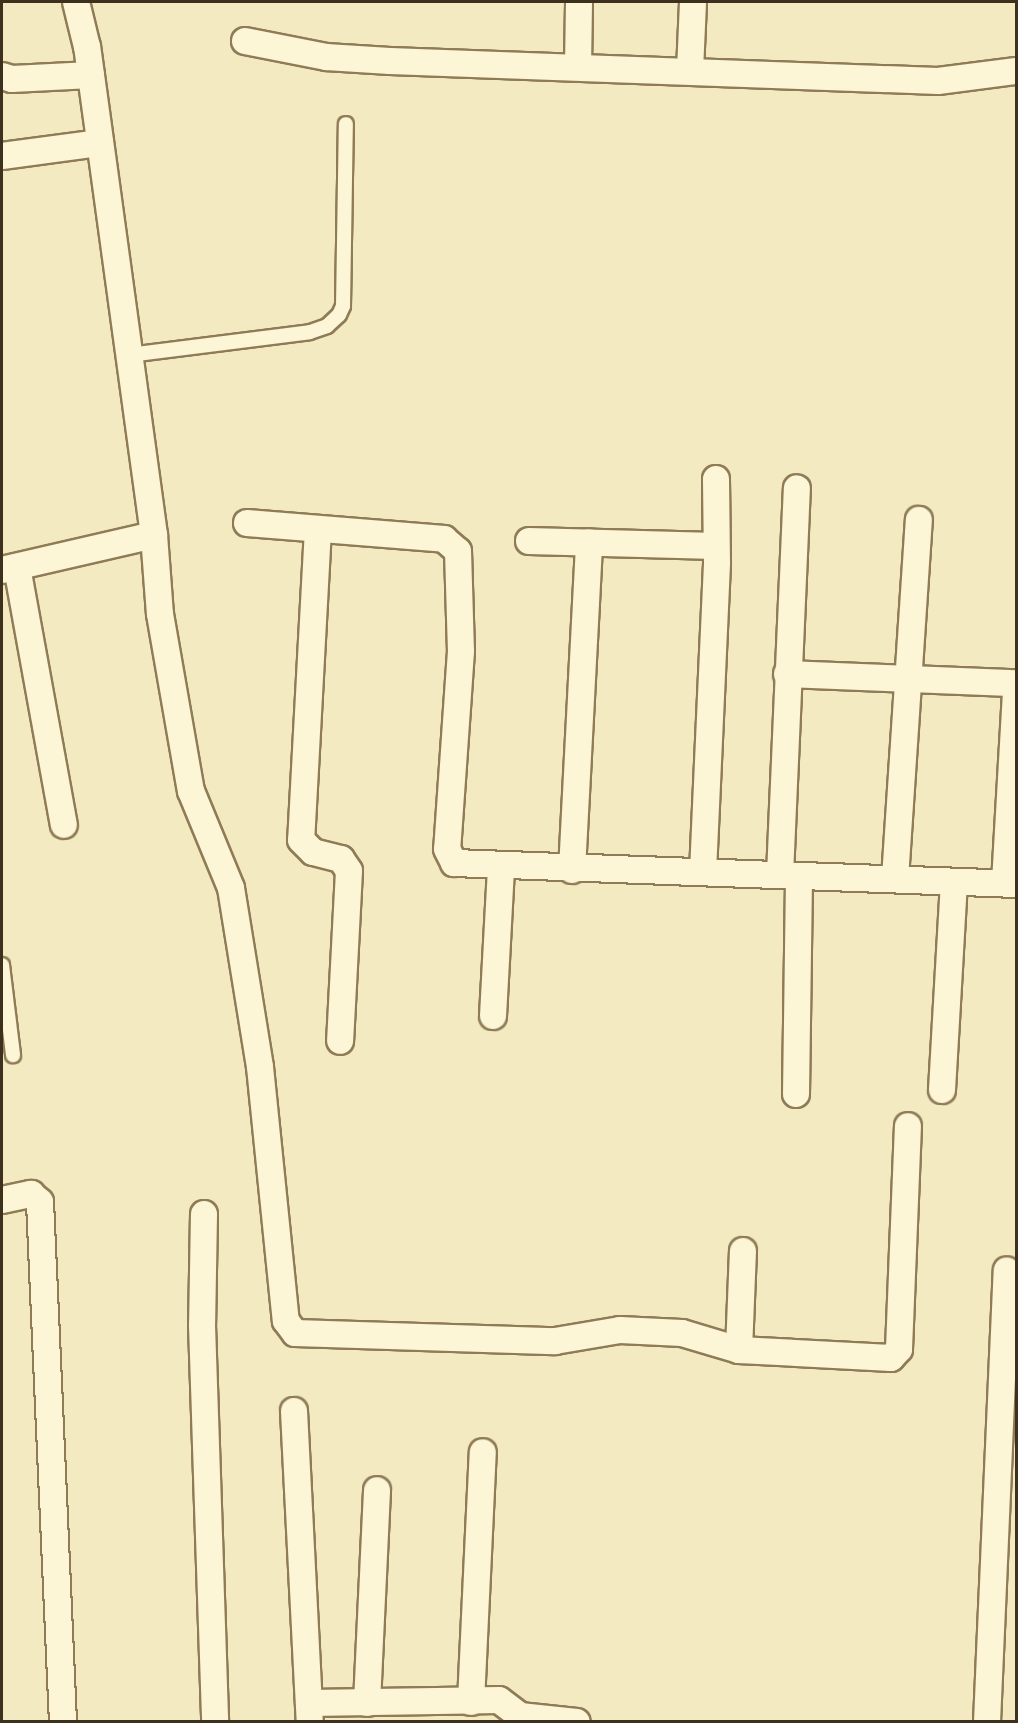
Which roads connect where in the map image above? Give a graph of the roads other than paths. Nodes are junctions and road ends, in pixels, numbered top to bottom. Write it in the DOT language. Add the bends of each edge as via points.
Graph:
graph roads {
  1 [pos="76,2"];
  2 [pos="579,2"];
  3 [pos="693,2"];
  4 [pos="245,41"];
  5 [pos="578,67"];
  6 [pos="690,71"];
  7 [pos="1017,71"];
  8 [pos="91,75"];
  9 [pos="2,76"];
  10 [pos="346,124"];
  11 [pos="100,143"];
  12 [pos="2,156"];
  13 [pos="129,355"];
  14 [pos="716,479"];
  15 [pos="797,488"];
  16 [pos="919,519"];
  17 [pos="247,523"];
  18 [pos="318,529"];
  19 [pos="154,535"];
  20 [pos="529,541"];
  21 [pos="589,542"];
  22 [pos="716,546"];
  23 [pos="9,568"];
  24 [pos="787,674"];
  25 [pos="909,678"];
  26 [pos="1017,683"];
  27 [pos="1017,694"];
  28 [pos="64,825"];
  29 [pos="501,867"];
  30 [pos="572,870"];
  31 [pos="703,872"];
  32 [pos="789,875"];
  33 [pos="896,879"];
  34 [pos="954,882"];
  35 [pos="1011,884"];
  36 [pos="2,965"];
  37 [pos="493,1016"];
  38 [pos="340,1041"];
  39 [pos="14,1055"];
  40 [pos="942,1090"];
  41 [pos="795,1094"];
  42 [pos="908,1125"];
  43 [pos="2,1200"];
  44 [pos="204,1214"];
  45 [pos="743,1251"];
  46 [pos="1007,1270"];
  47 [pos="739,1350"];
  48 [pos="294,1410"];
  49 [pos="483,1452"];
  50 [pos="377,1490"];
  51 [pos="471,1702"];
  52 [pos="367,1703"];
  53 [pos="310,1712"];
  54 [pos="63,1722"];
  55 [pos="215,1722"];
  56 [pos="577,1722"];
  57 [pos="987,1722"];
  1 -- 8 [label="street"];
  2 -- 5 [label="street"];
  3 -- 6 [label="street"];
  4 -- 5 [label="street" via="327,57"];
  5 -- 6 [label="street"];
  6 -- 7 [label="street" via="938,81"];
  8 -- 9 [label="street" via="12,79"];
  8 -- 11 [label="street"];
  10 -- 13 [label="lane" via="343,306 339,315 327,326 310,332"];
  11 -- 12 [label="street"];
  11 -- 13 [label="street"];
  13 -- 19 [label="street"];
  14 -- 22 [label="street"];
  15 -- 24 [label="street"];
  16 -- 25 [label="street"];
  17 -- 18 [label="street"];
  18 -- 29 [label="street" via="444,539 458,551 461,651 447,849 454,863 461,866"];
  18 -- 38 [label="street" via="301,840 313,852 341,860 348,871"];
  19 -- 23 [label="street"];
  19 -- 47 [label="street" via="160,614 191,791 231,888 260,1067 288,1327 307,1336 555,1341 620,1330 682,1333"];
  20 -- 21 [label="street"];
  21 -- 22 [label="street"];
  21 -- 30 [label="street"];
  22 -- 31 [label="street"];
  23 -- 28 [label="street"];
  24 -- 25 [label="street"];
  24 -- 32 [label="street"];
  25 -- 26 [label="street"];
  25 -- 33 [label="street"];
  27 -- 35 [label="street"];
  29 -- 30 [label="street"];
  29 -- 37 [label="street"];
  30 -- 31 [label="street"];
  31 -- 32 [label="street"];
  32 -- 33 [label="street"];
  32 -- 41 [label="street"];
  33 -- 34 [label="street"];
  34 -- 35 [label="street"];
  34 -- 40 [label="street"];
  36 -- 39 [label="lane"];
  42 -- 47 [label="street" via="896,1355 884,1359"];
  43 -- 54 [label="street" via="31,1194 40,1202"];
  44 -- 55 [label="street" via="202,1325"];
  45 -- 47 [label="street"];
  46 -- 57 [label="street"];
  48 -- 53 [label="street"];
  49 -- 51 [label="street"];
  50 -- 52 [label="street"];
  51 -- 52 [label="street"];
  51 -- 56 [label="street" via="499,1700 520,1716"];
  52 -- 53 [label="street"];
}
